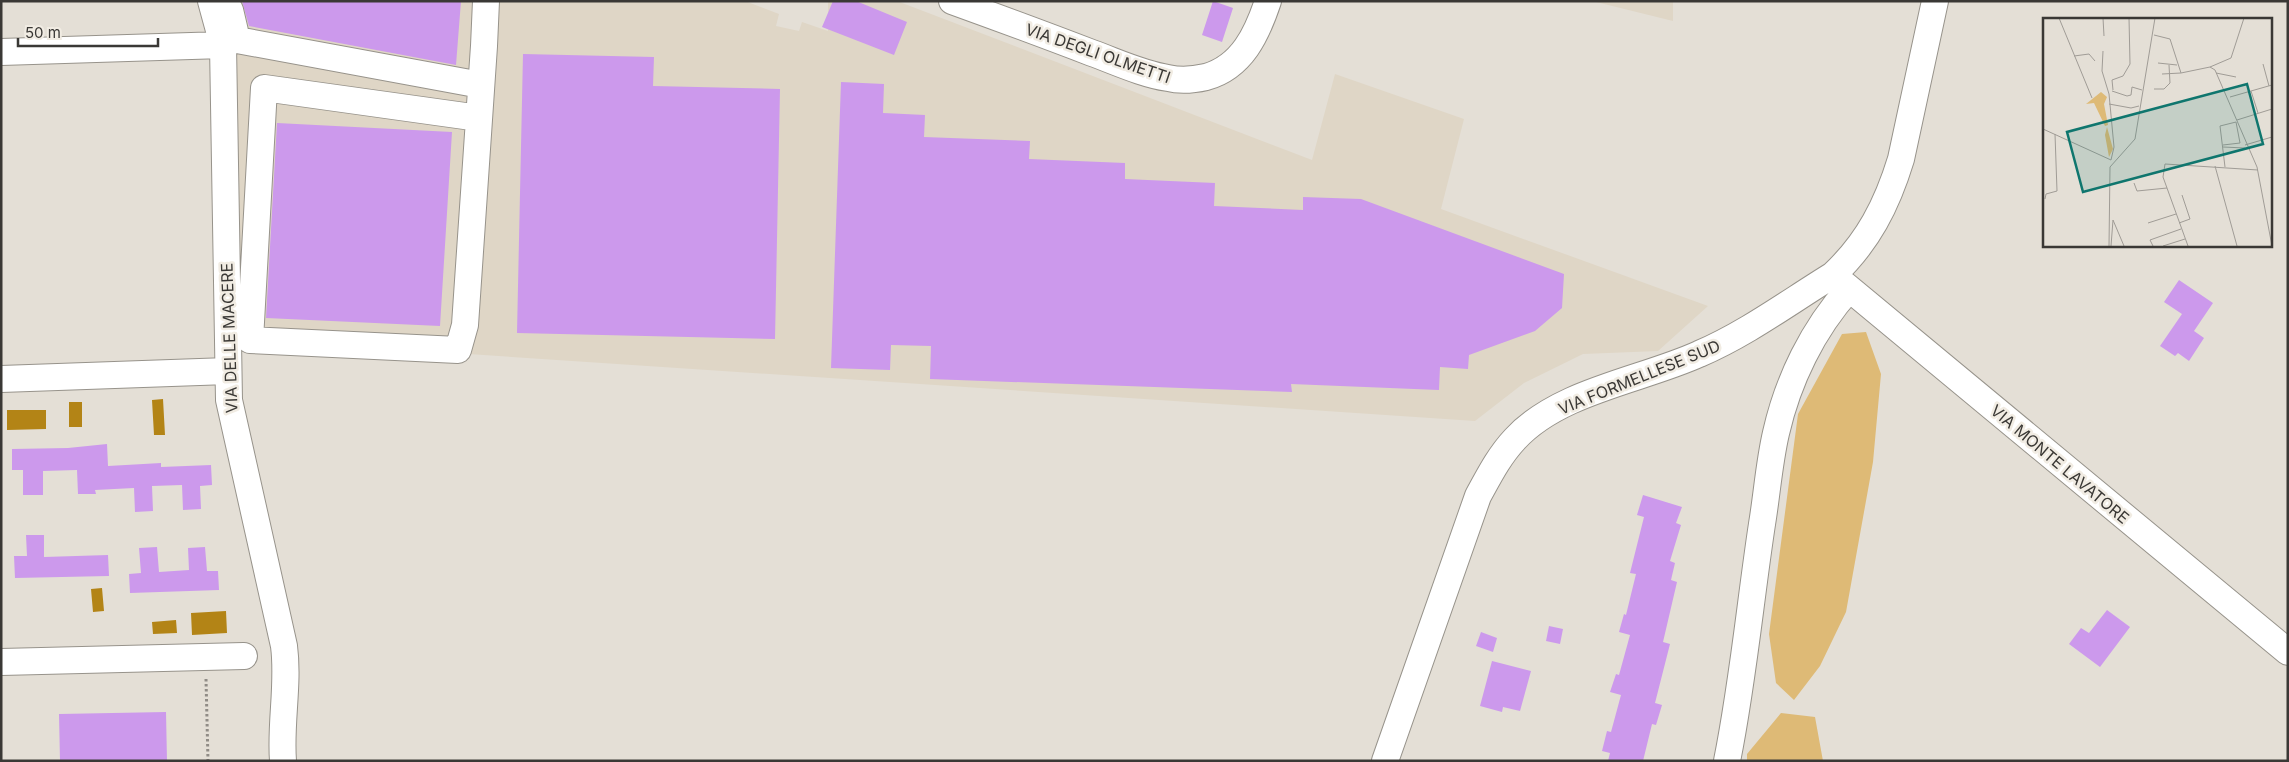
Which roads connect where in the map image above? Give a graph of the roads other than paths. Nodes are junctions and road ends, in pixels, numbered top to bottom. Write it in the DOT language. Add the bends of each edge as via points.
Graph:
graph roads {
  1 [pos="211,1"];
  2 [pos="228,1"];
  3 [pos="486,1"];
  4 [pos="952,1"];
  5 [pos="1268,1"];
  6 [pos="1934,1"];
  7 [pos="223,45"];
  8 [pos="1,52"];
  9 [pos="481,85"];
  10 [pos="479,118"];
  11 [pos="1841,282"];
  12 [pos="228,370"];
  13 [pos="1,378"];
  14 [pos="2288,652"];
  15 [pos="244,656"];
  16 [pos="1,662"];
  17 [pos="283,761"];
  18 [pos="1385,761"];
  19 [pos="1727,761"];
  1 -- 7 [label="street, VIA DELLE MACERE"];
  2 -- 9 [label="street" via="237,40"];
  3 -- 9 [label="street"];
  4 -- 5 [label="street, VIA DEGLI OLMETTI" via="1132,68 1181,80 1208,77 1233,63 1254,36"];
  6 -- 11 [label="street, VIA FORMELLESE SUD" via="1894,184"];
  7 -- 8 [label="street"];
  7 -- 12 [label="street, VIA DELLE MACERE"];
  9 -- 10 [label="street"];
  10 -- 10 [label="street" via="465,325 458,350 250,340 264,88"];
  11 -- 14 [label="street, VIA MONTE LAVATORE"];
  11 -- 18 [label="street, VIA FORMELLESE SUD" via="1701,354 1583,396 1550,413 1516,438 1498,460 1478,496"];
  11 -- 19 [label="street" via="1797,371 1776,434 1738,706"];
  12 -- 13 [label="street"];
  12 -- 17 [label="street, VIA DELLE MACERE" via="231,415 284,646"];
  15 -- 16 [label="street"];
}
